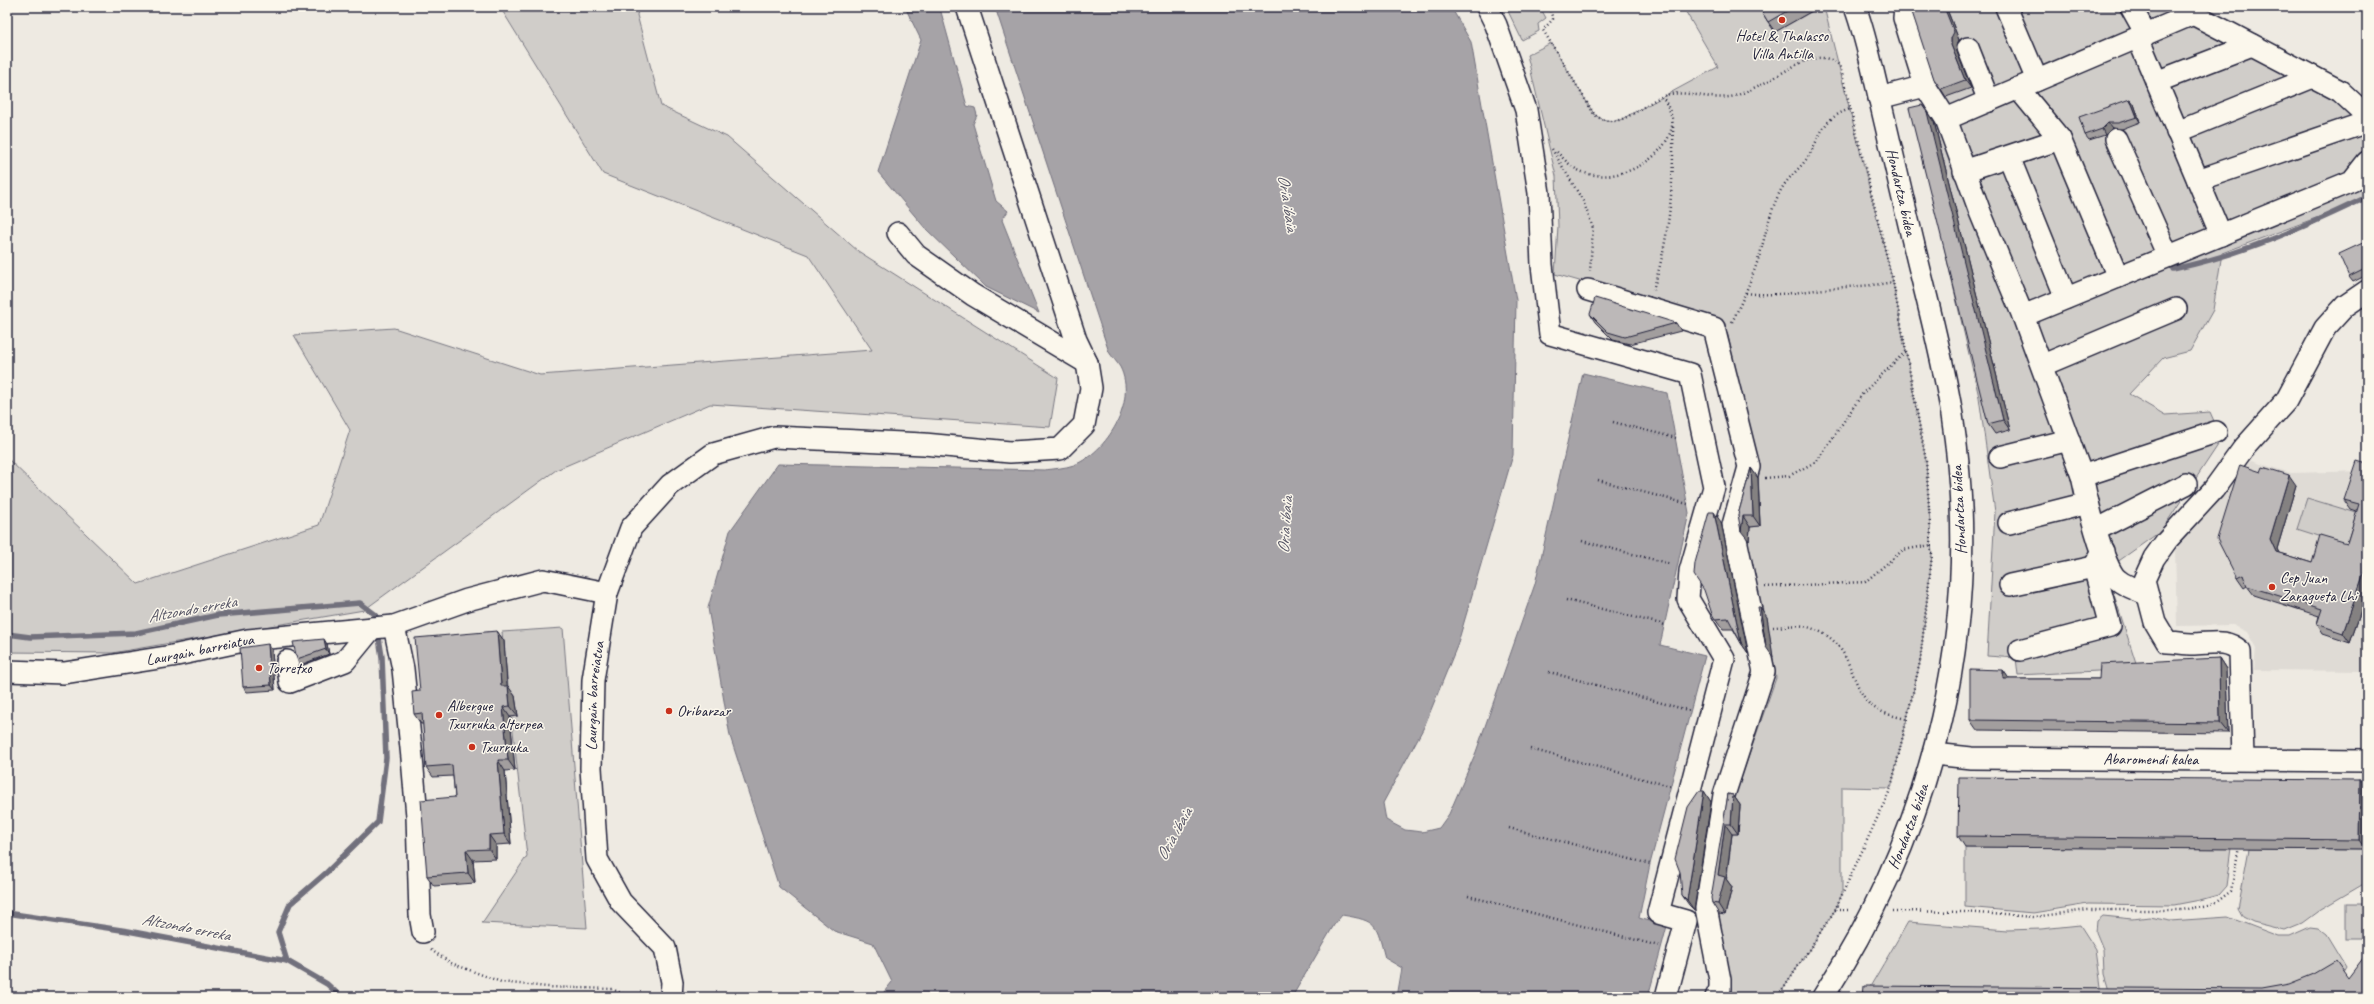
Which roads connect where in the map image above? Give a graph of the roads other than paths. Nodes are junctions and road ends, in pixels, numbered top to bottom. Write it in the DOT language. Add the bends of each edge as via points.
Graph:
graph roads {
  1 [pos="967,7"];
  2 [pos="1486,7"];
  3 [pos="1855,7"];
  4 [pos="1905,7"];
  5 [pos="2006,7"];
  6 [pos="2131,7"];
  7 [pos="2188,11"];
  8 [pos="2172,16"];
  9 [pos="2142,36"];
  10 [pos="2252,45"];
  11 [pos="1968,48"];
  12 [pos="2313,77"];
  13 [pos="2037,80"];
  14 [pos="2156,82"];
  15 [pos="1925,86"];
  16 [pos="2018,88"];
  17 [pos="1880,98"];
  18 [pos="1989,101"];
  19 [pos="2367,116"];
  20 [pos="1946,119"];
  21 [pos="2367,122"];
  22 [pos="2177,132"];
  23 [pos="2060,139"];
  24 [pos="2116,139"];
  25 [pos="2009,157"];
  26 [pos="2367,162"];
  27 [pos="1964,171"];
  28 [pos="2198,180"];
  29 [pos="898,233"];
  30 [pos="2221,234"];
  31 [pos="2168,256"];
  32 [pos="2118,277"];
  33 [pos="1588,290"];
  34 [pos="2367,292"];
  35 [pos="2066,298"];
  36 [pos="2176,309"];
  37 [pos="2023,316"];
  38 [pos="1086,363"];
  39 [pos="2043,365"];
  40 [pos="2216,432"];
  41 [pos="2069,440"];
  42 [pos="2000,457"];
  43 [pos="2082,476"];
  44 [pos="2186,484"];
  45 [pos="2088,503"];
  46 [pos="2009,523"];
  47 [pos="2096,530"];
  48 [pos="2098,559"];
  49 [pos="2010,585"];
  50 [pos="607,593"];
  51 [pos="2148,595"];
  52 [pos="394,626"];
  53 [pos="372,628"];
  54 [pos="2020,650"];
  55 [pos="287,661"];
  56 [pos="7,671"];
  57 [pos="1934,754"];
  58 [pos="2242,759"];
  59 [pos="2367,761"];
  60 [pos="423,932"];
  61 [pos="671,997"];
  62 [pos="1666,997"];
  63 [pos="1716,997"];
  64 [pos="1823,997"];
  1 -- 38 [label="street" via="1076,340"];
  2 -- 62 [label="street" via="1496,25 1526,110 1539,193 1542,265 1550,334 1690,374 1714,486 1690,571 1688,599 1724,659 1658,913 1686,921"];
  3 -- 17 [label="street, Hondartza bidea"];
  4 -- 15 [label="street" via="1904,18"];
  5 -- 13 [label="street"];
  6 -- 9 [label="street"];
  7 -- 8 [label="street"];
  7 -- 10 [label="street"];
  8 -- 9 [label="street"];
  9 -- 13 [label="street"];
  9 -- 14 [label="street"];
  10 -- 12 [label="street"];
  10 -- 14 [label="street"];
  11 -- 18 [label="street"];
  12 -- 19 [label="street" via="2340,91"];
  12 -- 22 [label="street"];
  13 -- 16 [label="street"];
  14 -- 22 [label="street"];
  15 -- 17 [label="street"];
  15 -- 20 [label="street"];
  16 -- 18 [label="street"];
  16 -- 23 [label="street"];
  17 -- 57 [label="street, Hondartza bidea" via="1940,356 1952,415 1960,485 1962,570 1958,629 1950,685"];
  18 -- 20 [label="street"];
  20 -- 27 [label="street"];
  21 -- 28 [label="street"];
  22 -- 28 [label="street"];
  23 -- 25 [label="street"];
  23 -- 32 [label="street"];
  24 -- 31 [label="street"];
  25 -- 27 [label="street"];
  25 -- 35 [label="street"];
  26 -- 30 [label="street" via="2352,181"];
  27 -- 37 [label="street"];
  28 -- 30 [label="street"];
  29 -- 38 [label="street" via="916,255 973,295"];
  30 -- 31 [label="street"];
  31 -- 32 [label="street"];
  32 -- 35 [label="street"];
  33 -- 63 [label="street" via="1714,328 1748,468 1733,525 1764,672 1724,795 1706,908 1720,980 1720,989"];
  34 -- 51 [label="street" via="2345,306 2325,328 2286,401 2154,558 2144,580"];
  35 -- 37 [label="street"];
  36 -- 39 [label="street"];
  37 -- 39 [label="street"];
  38 -- 50 [label="street" via="1091,388 1084,425 1060,449 1010,452 924,444 774,437 712,454 670,485 631,528"];
  39 -- 41 [label="street"];
  40 -- 43 [label="street"];
  41 -- 42 [label="street"];
  41 -- 43 [label="street"];
  43 -- 45 [label="street"];
  44 -- 47 [label="street"];
  45 -- 46 [label="street"];
  45 -- 47 [label="street"];
  47 -- 48 [label="street"];
  48 -- 49 [label="street"];
  48 -- 51 [label="street" via="2117,580"];
  48 -- 54 [label="street" via="2110,626"];
  50 -- 52 [label="street, Laurgain barreiatua" via="543,580 467,600"];
  50 -- 61 [label="street, Laurgain barreiatua" via="593,680 591,768 597,859 621,902 665,948 672,982"];
  51 -- 58 [label="street" via="2155,622 2167,642 2225,642 2240,651"];
  52 -- 53 [label="street, Laurgain barreiatua"];
  52 -- 60 [label="street" via="403,669 417,816 420,915"];
  53 -- 55 [label="street" via="345,661 290,682"];
  53 -- 56 [label="street, Laurgain barreiatua" via="248,640 172,656 64,673"];
  57 -- 58 [label="street, Abaromendi kalea" via="1970,758"];
  57 -- 64 [label="street, Hondartza bidea" via="1900,853 1874,910"];
  58 -- 59 [label="street, Abaromendi kalea"];
}
